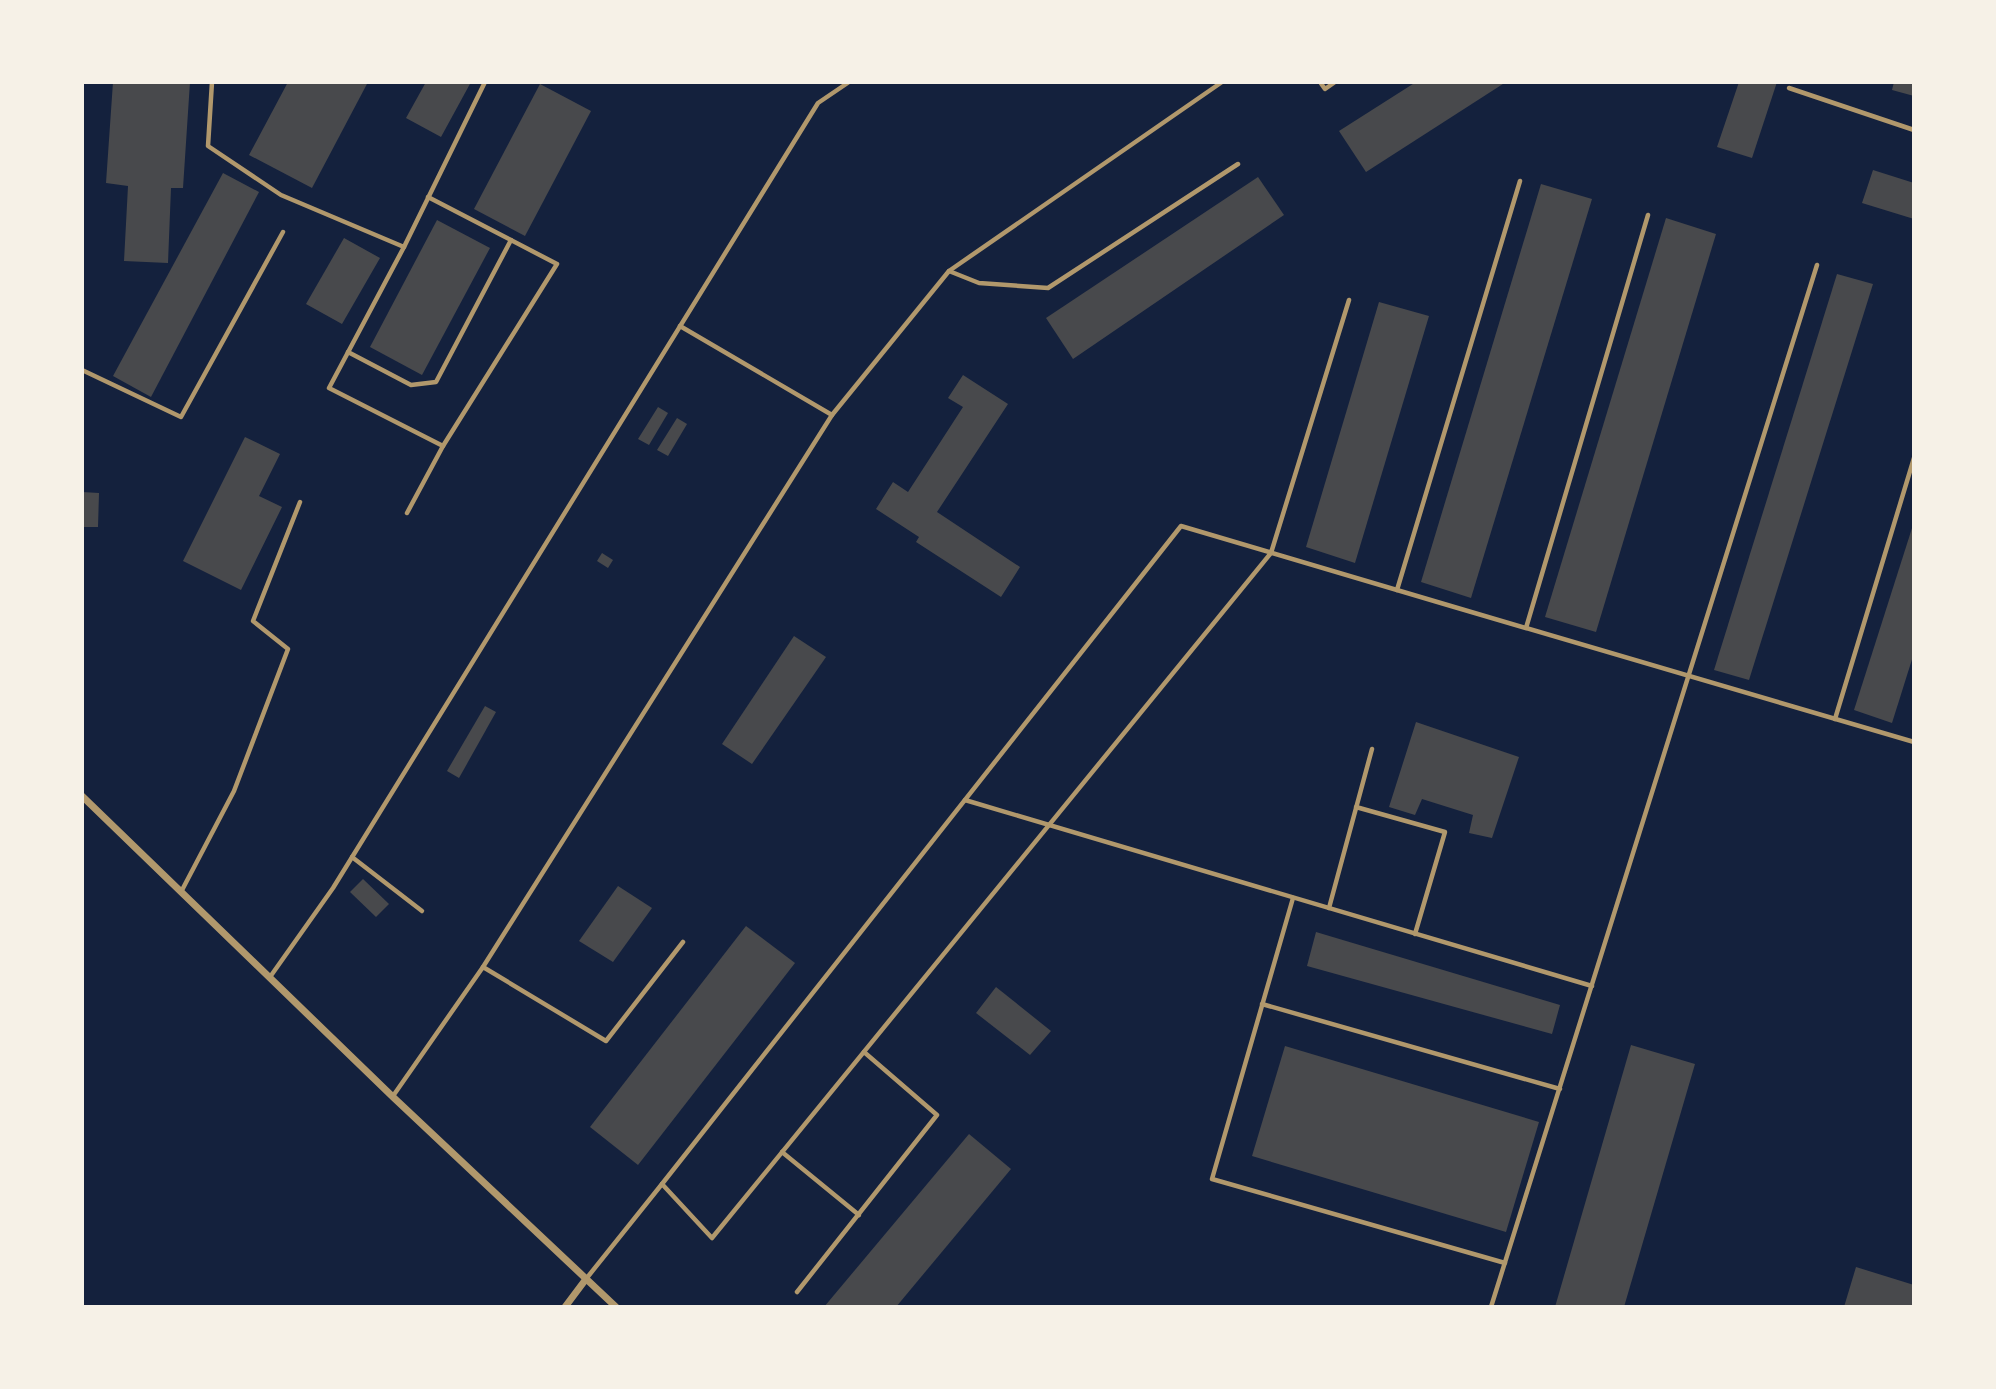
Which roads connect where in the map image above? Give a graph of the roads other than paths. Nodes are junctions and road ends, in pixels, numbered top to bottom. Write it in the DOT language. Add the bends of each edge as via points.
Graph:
graph roads {
  1 [pos="212,82"];
  2 [pos="485,82"];
  3 [pos="849,82"];
  4 [pos="1222,82"];
  5 [pos="1320,82"];
  6 [pos="1335,82"];
  7 [pos="1789,88"];
  8 [pos="1914,130"];
  9 [pos="1238,164"];
  10 [pos="1520,181"];
  11 [pos="428,197"];
  12 [pos="1648,215"];
  13 [pos="283,232"];
  14 [pos="512,240"];
  15 [pos="404,247"];
  16 [pos="1817,265"];
  17 [pos="949,271"];
  18 [pos="1349,300"];
  19 [pos="680,326"];
  20 [pos="348,352"];
  21 [pos="82,370"];
  22 [pos="832,415"];
  23 [pos="443,446"];
  24 [pos="1914,458"];
  25 [pos="300,502"];
  26 [pos="407,513"];
  27 [pos="1271,553"];
  28 [pos="1397,590"];
  29 [pos="1526,628"];
  30 [pos="1688,676"];
  31 [pos="1835,719"];
  32 [pos="1914,742"];
  33 [pos="1373,749"];
  34 [pos="82,796"];
  35 [pos="965,800"];
  36 [pos="1356,807"];
  37 [pos="1049,825"];
  38 [pos="352,857"];
  39 [pos="180,893"];
  40 [pos="1293,898"];
  41 [pos="1329,908"];
  42 [pos="422,911"];
  43 [pos="1415,934"];
  44 [pos="683,942"];
  45 [pos="483,967"];
  46 [pos="270,978"];
  47 [pos="1592,986"];
  48 [pos="1262,1003"];
  49 [pos="864,1052"];
  50 [pos="1560,1089"];
  51 [pos="393,1097"];
  52 [pos="782,1152"];
  53 [pos="662,1184"];
  54 [pos="859,1215"];
  55 [pos="1505,1262"];
  56 [pos="586,1279"];
  57 [pos="797,1292"];
  58 [pos="565,1307"];
  59 [pos="615,1307"];
  60 [pos="1491,1307"];
  1 -- 15 [label="lane" via="208,146 281,195"];
  2 -- 11 [label="lane"];
  3 -- 19 [label="lane" via="818,103"];
  4 -- 17 [label="lane"];
  5 -- 6 [label="lane" via="1325,89"];
  7 -- 8 [label="lane"];
  9 -- 17 [label="lane" via="1048,288 979,283"];
  10 -- 28 [label="lane"];
  11 -- 14 [label="lane"];
  11 -- 15 [label="lane"];
  12 -- 29 [label="lane"];
  13 -- 21 [label="lane" via="181,416"];
  14 -- 20 [label="lane" via="436,382 411,385"];
  14 -- 23 [label="lane" via="557,264"];
  15 -- 20 [label="lane"];
  16 -- 30 [label="lane"];
  17 -- 22 [label="lane"];
  18 -- 27 [label="lane"];
  19 -- 22 [label="lane"];
  19 -- 38 [label="lane"];
  20 -- 23 [label="lane" via="329,388"];
  22 -- 45 [label="lane"];
  23 -- 26 [label="lane"];
  24 -- 31 [label="lane"];
  25 -- 39 [label="lane" via="253,621 288,649 234,791"];
  27 -- 28 [label="lane"];
  27 -- 35 [label="lane" via="1181,526"];
  27 -- 37 [label="lane"];
  28 -- 29 [label="lane"];
  29 -- 30 [label="lane"];
  30 -- 31 [label="lane"];
  30 -- 47 [label="lane"];
  31 -- 32 [label="lane"];
  33 -- 36 [label="lane"];
  34 -- 39 [label="street"];
  35 -- 37 [label="lane"];
  35 -- 53 [label="lane"];
  36 -- 41 [label="lane"];
  36 -- 43 [label="lane" via="1445,832"];
  37 -- 40 [label="lane"];
  37 -- 49 [label="lane"];
  38 -- 42 [label="lane"];
  38 -- 46 [label="lane"];
  39 -- 46 [label="street"];
  40 -- 41 [label="lane"];
  40 -- 48 [label="lane"];
  41 -- 43 [label="lane"];
  43 -- 47 [label="lane"];
  44 -- 45 [label="lane" via="606,1041"];
  45 -- 51 [label="lane"];
  46 -- 51 [label="street"];
  47 -- 50 [label="lane"];
  48 -- 50 [label="lane"];
  48 -- 55 [label="lane" via="1212,1179"];
  49 -- 52 [label="lane"];
  49 -- 54 [label="lane" via="937,1115"];
  50 -- 55 [label="lane"];
  51 -- 56 [label="street"];
  52 -- 53 [label="lane" via="712,1238"];
  52 -- 54 [label="lane"];
  53 -- 56 [label="lane"];
  54 -- 57 [label="lane"];
  55 -- 60 [label="lane"];
  56 -- 58 [label="street"];
  56 -- 59 [label="street"];
}
